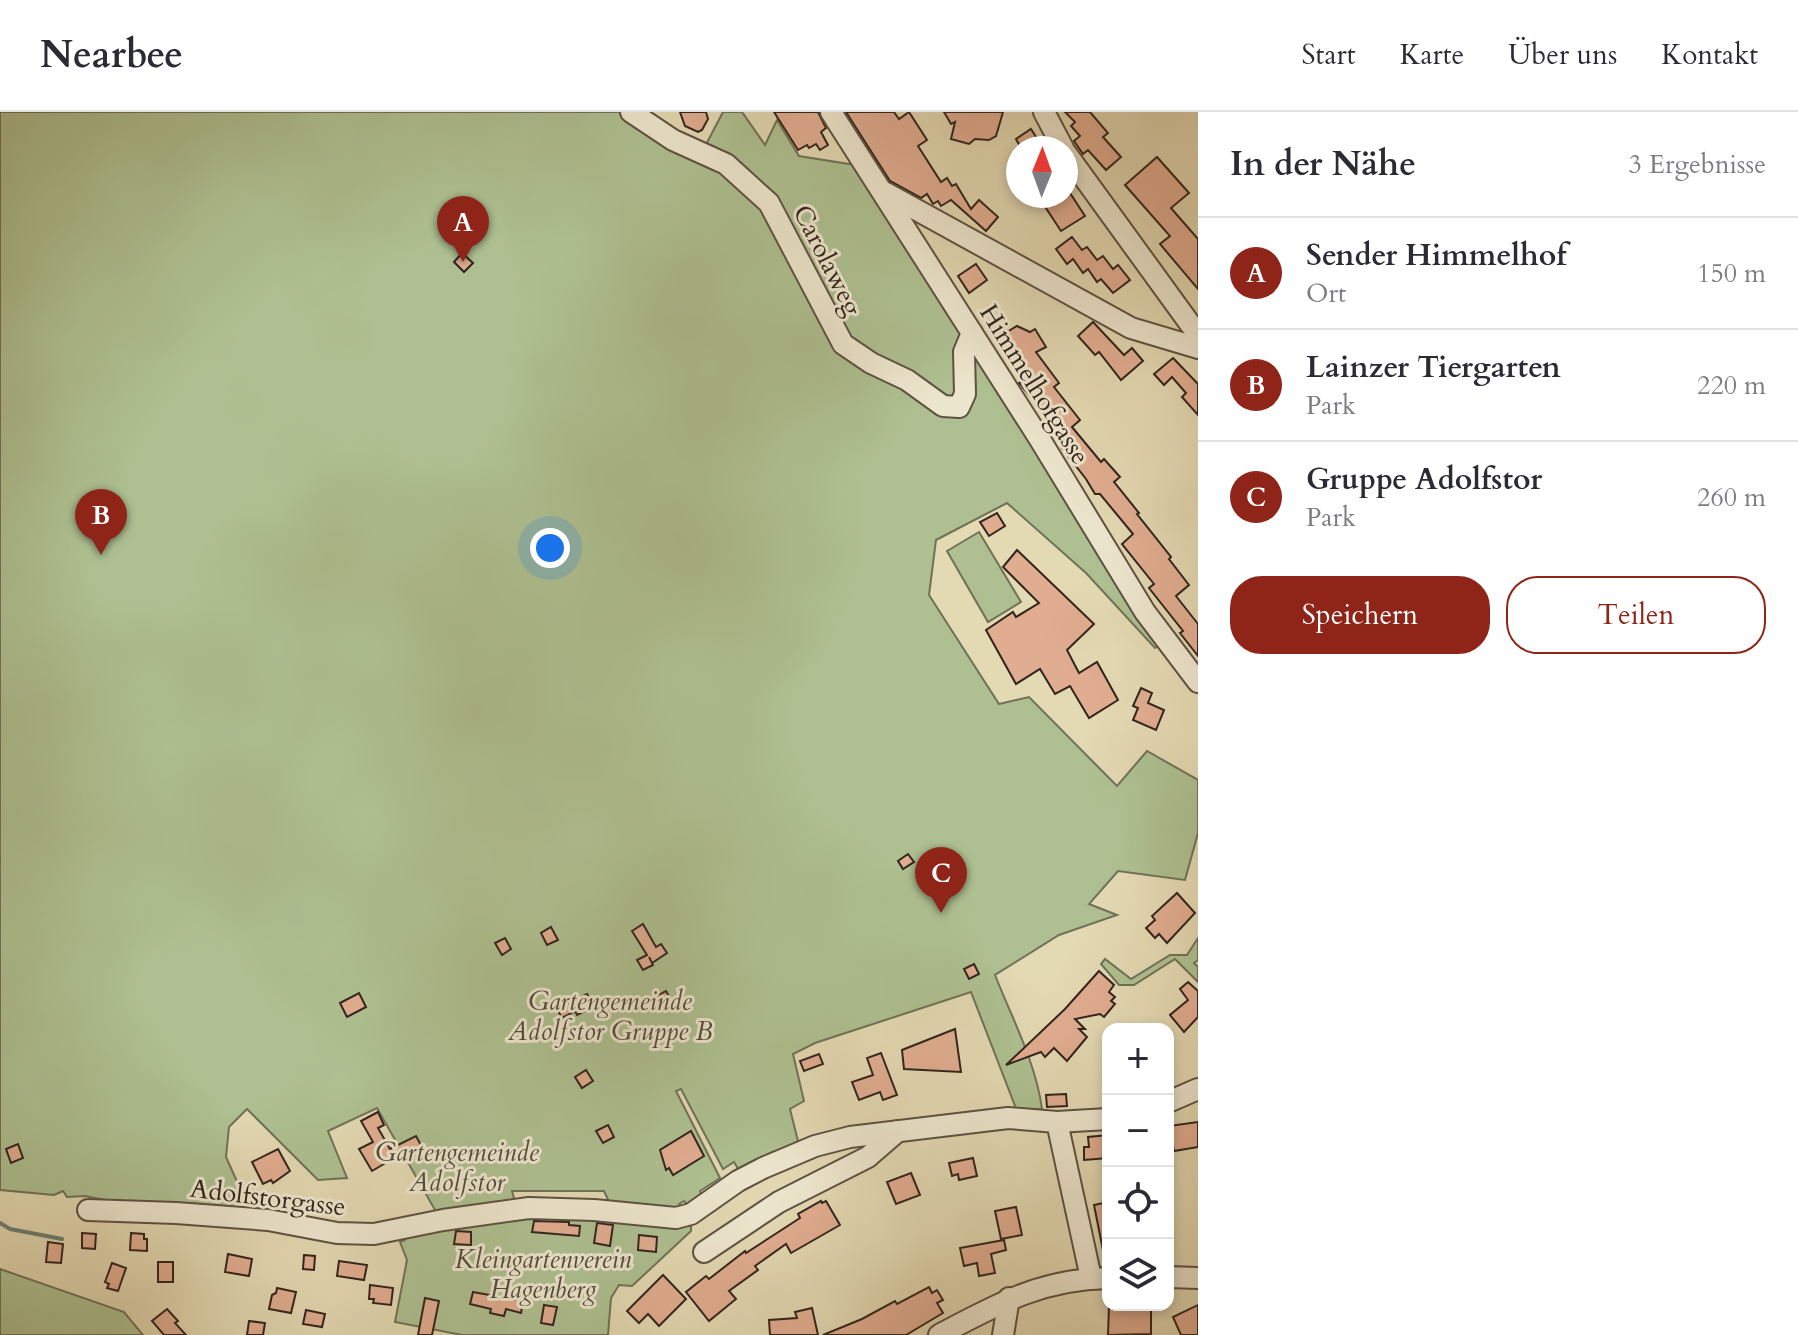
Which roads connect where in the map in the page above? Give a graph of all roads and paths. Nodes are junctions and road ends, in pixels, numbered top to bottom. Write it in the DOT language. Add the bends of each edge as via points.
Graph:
graph roads {
  1 [pos="631,112"];
  2 [pos="831,112"];
  3 [pos="1044,112"];
  4 [pos="1057,136"];
  5 [pos="1078,169"];
  6 [pos="883,191"];
  7 [pos="972,333"];
  8 [pos="1198,335"];
  9 [pos="1198,348"];
  10 [pos="1198,682"];
  11 [pos="1198,1089"];
  12 [pos="1174,1099"];
  13 [pos="1102,1119"];
  14 [pos="1057,1122"];
  15 [pos="898,1131"];
  16 [pos="88,1210"];
  17 [pos="704,1252"];
  18 [pos="1174,1277"];
  19 [pos="1100,1278"];
  20 [pos="1198,1278"];
  21 [pos="1009,1298"];
  22 [pos="939,1335"];
  23 [pos="1003,1335"];
  1 -- 7 [label="street, Carolaweg" via="673,140 726,164 769,203 843,344 871,363 943,406 959,407 965,394 964,352"];
  2 -- 6 [label="street, Himmelhofgasse"];
  3 -- 4 [label="street"];
  5 -- 8 [label="street"];
  6 -- 7 [label="street, Himmelhofgasse"];
  6 -- 9 [label="street" via="1131,328"];
  7 -- 10 [label="street, Himmelhofgasse" via="1145,612"];
  11 -- 12 [label="street"];
  13 -- 14 [label="street, Adolfstorgasse"];
  14 -- 15 [label="street, Adolfstorgasse" via="1008,1118"];
  14 -- 19 [label="street"];
  15 -- 16 [label="street, Adolfstorgasse" via="850,1137 794,1155 676,1218 529,1208 374,1234 222,1216"];
  15 -- 17 [label="street" via="868,1157 779,1202"];
  18 -- 20 [label="street"];
  19 -- 21 [label="street"];
  21 -- 22 [label="street"];
  21 -- 23 [label="street"];
}
